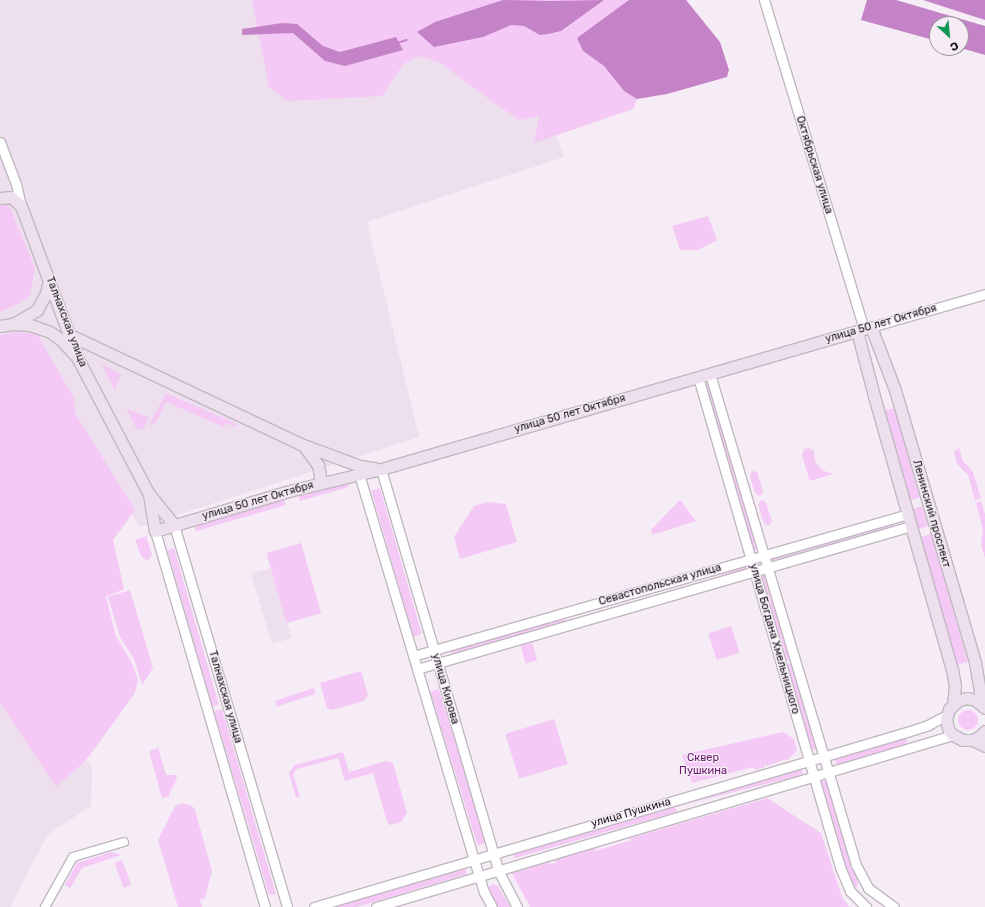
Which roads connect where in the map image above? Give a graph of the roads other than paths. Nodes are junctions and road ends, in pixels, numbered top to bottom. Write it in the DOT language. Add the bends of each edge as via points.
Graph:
graph roads {
  1 [pos="764,0"];
  2 [pos="0,142"];
  3 [pos="0,198"];
  4 [pos="20,200"];
  5 [pos="49,279"];
  6 [pos="985,294"];
  7 [pos="13,324"];
  8 [pos="0,326"];
  9 [pos="864,329"];
  10 [pos="70,335"];
  11 [pos="78,359"];
  12 [pos="710,374"];
  13 [pos="698,377"];
  14 [pos="303,445"];
  15 [pos="381,469"];
  16 [pos="359,474"];
  17 [pos="319,484"];
  18 [pos="149,494"];
  19 [pos="908,514"];
  20 [pos="174,525"];
  21 [pos="911,526"];
  22 [pos="155,531"];
  23 [pos="764,555"];
  24 [pos="751,559"];
  25 [pos="767,568"];
  26 [pos="754,571"];
  27 [pos="622,596"];
  28 [pos="626,608"];
  29 [pos="566,612"];
  30 [pos="570,625"];
  31 [pos="434,650"];
  32 [pos="413,656"];
  33 [pos="438,663"];
  34 [pos="417,669"];
  35 [pos="952,704"];
  36 [pos="983,706"];
  37 [pos="947,715"];
  38 [pos="985,731"];
  39 [pos="953,735"];
  40 [pos="973,740"];
  41 [pos="985,746"];
  42 [pos="824,756"];
  43 [pos="810,761"];
  44 [pos="828,772"];
  45 [pos="814,776"];
  46 [pos="124,842"];
  47 [pos="493,854"];
  48 [pos="474,860"];
  49 [pos="498,870"];
  50 [pos="479,876"];
  51 [pos="868,888"];
  52 [pos="856,898"];
  53 [pos="45,907"];
  54 [pos="265,907"];
  55 [pos="287,907"];
  56 [pos="314,907"];
  57 [pos="376,907"];
  58 [pos="492,907"];
  59 [pos="517,907"];
  60 [pos="866,907"];
  61 [pos="894,907"];
  1 -- 9 [label="street, Октябрьская улица"];
  2 -- 4 [label="street, Талнахская улица"];
  3 -- 4 [label="main road" via="11,197"];
  4 -- 5 [label="main road, Талнахская улица"];
  5 -- 7 [label="main road" via="46,293 37,310"];
  5 -- 10 [label="main road, Талнахская улица"];
  6 -- 9 [label="street, улица 50 лет Октября"];
  7 -- 8 [label="main road"];
  7 -- 11 [label="main road" via="30,325 50,332"];
  9 -- 12 [label="main road, улица 50 лет Октября"];
  9 -- 19 [label="main road, Ленинский проспект"];
  9 -- 36 [label="main road, Ленинский проспект" via="895,390 973,655"];
  10 -- 11 [label="main road, Талнахская улица"];
  10 -- 14 [label="main road"];
  11 -- 18 [label="main road, Талнахская улица"];
  12 -- 13 [label="main road, улица 50 лет Октября"];
  12 -- 23 [label="street, улица Богдана Хмельницкого"];
  13 -- 15 [label="main road, улица 50 лет Октября"];
  13 -- 24 [label="street, улица Богдана Хмельницкого"];
  14 -- 15 [label="main road" via="360,466"];
  14 -- 17 [label="main road" via="318,465"];
  15 -- 16 [label="main road, улица 50 лет Октября"];
  15 -- 31 [label="street, улица Кирова"];
  16 -- 17 [label="main road, улица 50 лет Октября"];
  16 -- 32 [label="street, улица Кирова"];
  17 -- 20 [label="main road, улица 50 лет Октября"];
  18 -- 20 [label="main road, Талнахская улица"];
  18 -- 22 [label="main road, Талнахская улица"];
  19 -- 21 [label="main road, Ленинский проспект"];
  19 -- 23 [label="street, Севастопольская улица"];
  20 -- 22 [label="main road, улица 50 лет Октября"];
  20 -- 55 [label="street, Талнахская улица"];
  21 -- 25 [label="street, Севастопольская улица"];
  21 -- 35 [label="main road, Ленинский проспект" via="952,669 955,686"];
  22 -- 54 [label="street, Талнахская улица"];
  23 -- 24 [label="street, Севастопольская улица"];
  23 -- 25 [label="street, улица Богдана Хмельницкого"];
  24 -- 26 [label="street, улица Богдана Хмельницкого"];
  24 -- 27 [label="street, Севастопольская улица"];
  25 -- 26 [label="street, Севастопольская улица"];
  25 -- 42 [label="street, улица Богдана Хмельницкого"];
  26 -- 28 [label="street, Севастопольская улица"];
  26 -- 43 [label="street, улица Богдана Хмельницкого"];
  27 -- 28 [label="street"];
  27 -- 29 [label="street, Севастопольская улица"];
  28 -- 30 [label="street, Севастопольская улица"];
  29 -- 30 [label="street"];
  29 -- 31 [label="street, Севастопольская улица"];
  30 -- 33 [label="street, Севастопольская улица"];
  31 -- 32 [label="street, Севастопольская улица"];
  31 -- 33 [label="street, улица Кирова"];
  32 -- 34 [label="street, улица Кирова"];
  33 -- 34 [label="street, Севастопольская улица"];
  33 -- 47 [label="street, улица Кирова"];
  34 -- 48 [label="street, улица Кирова"];
  35 -- 36 [label="main road" via="967,698"];
  35 -- 37 [label="main road, Ленинский проспект"];
  37 -- 39 [label="main road" via="947,726"];
  37 -- 42 [label="street, улица Пушкина" via="928,726"];
  38 -- 40 [label="main road"];
  39 -- 40 [label="main road" via="963,740"];
  39 -- 44 [label="street, улица Пушкина"];
  40 -- 41 [label="main road"];
  42 -- 43 [label="street, улица Пушкина"];
  42 -- 44 [label="street, улица Богдана Хмельницкого"];
  43 -- 45 [label="street, улица Богдана Хмельницкого"];
  43 -- 47 [label="street, улица Пушкина"];
  44 -- 45 [label="street, улица Пушкина"];
  44 -- 51 [label="street, улица Богдана Хмельницкого" via="856,864"];
  45 -- 49 [label="street, улица Пушкина"];
  45 -- 52 [label="street, улица Богдана Хмельницкого" via="840,867 850,891"];
  46 -- 53 [label="street" via="73,857"];
  47 -- 48 [label="street, улица Пушкина"];
  47 -- 49 [label="street, улица Кирова"];
  48 -- 50 [label="street, улица Кирова"];
  48 -- 56 [label="street, улица Пушкина"];
  49 -- 50 [label="street, улица Пушкина"];
  49 -- 59 [label="street, улица Кирова"];
  50 -- 57 [label="street, улица Пушкина"];
  50 -- 58 [label="street, улица Кирова"];
  51 -- 52 [label="street"];
  51 -- 61 [label="street, улица Богдана Хмельницкого"];
  52 -- 60 [label="street, улица Богдана Хмельницкого"];
}
